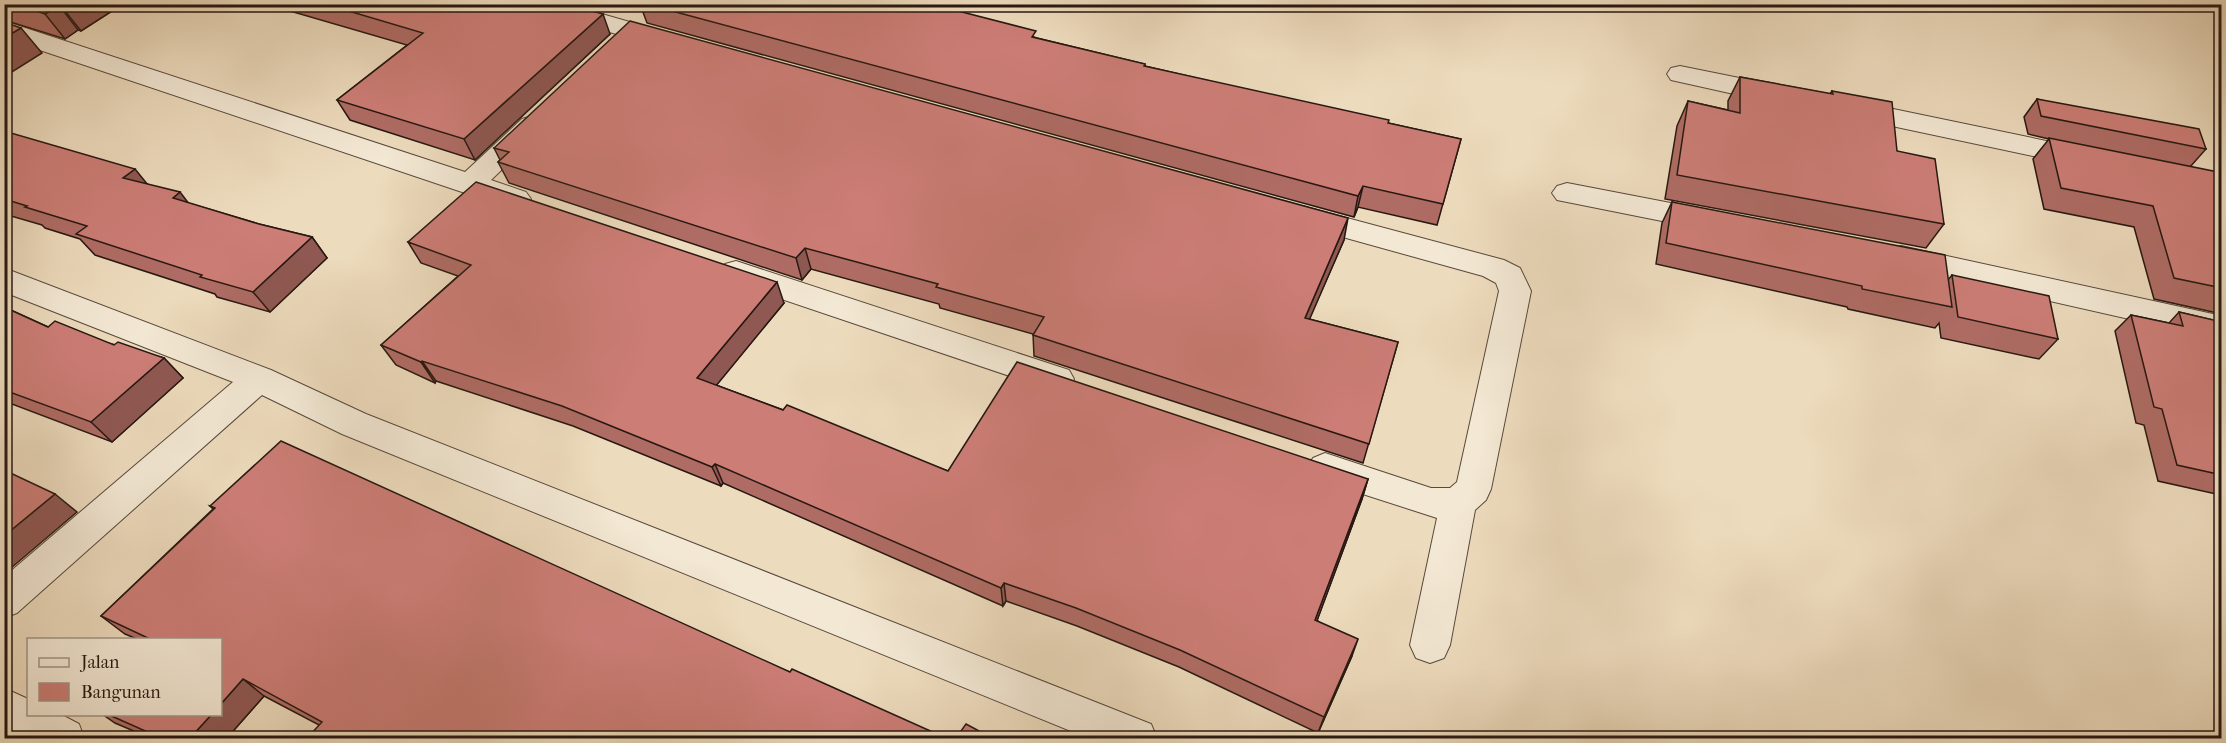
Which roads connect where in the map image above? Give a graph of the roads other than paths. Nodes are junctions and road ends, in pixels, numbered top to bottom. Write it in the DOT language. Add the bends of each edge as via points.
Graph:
graph roads {
  1 [pos="537,4"];
  2 [pos="4,29"];
  3 [pos="689,47"];
  4 [pos="1680,74"];
  5 [pos="546,111"];
  6 [pos="2106,162"];
  7 [pos="469,184"];
  8 [pos="1567,193"];
  9 [pos="537,206"];
  10 [pos="1275,208"];
  11 [pos="1743,227"];
  12 [pos="1872,252"];
  13 [pos="707,262"];
  14 [pos="4,279"];
  15 [pos="2222,328"];
  16 [pos="259,379"];
  17 [pos="1080,387"];
  18 [pos="1296,458"];
  19 [pos="1458,503"];
  20 [pos="4,601"];
  21 [pos="1430,645"];
  22 [pos="4,706"];
  23 [pos="64,738"];
  24 [pos="1136,738"];
  1 -- 3 [label="street" via="623,39"];
  2 -- 7 [label="street"];
  4 -- 6 [label="street"];
  5 -- 7 [label="street"];
  7 -- 9 [label="street"];
  8 -- 11 [label="street"];
  10 -- 19 [label="street" via="1493,268 1509,276 1515,291 1473,489"];
  12 -- 15 [label="street"];
  13 -- 17 [label="street"];
  14 -- 16 [label="street"];
  16 -- 20 [label="street"];
  16 -- 24 [label="street" via="365,428"];
  18 -- 19 [label="street" via="1431,503"];
  19 -- 21 [label="street"];
  22 -- 23 [label="street"];
}
